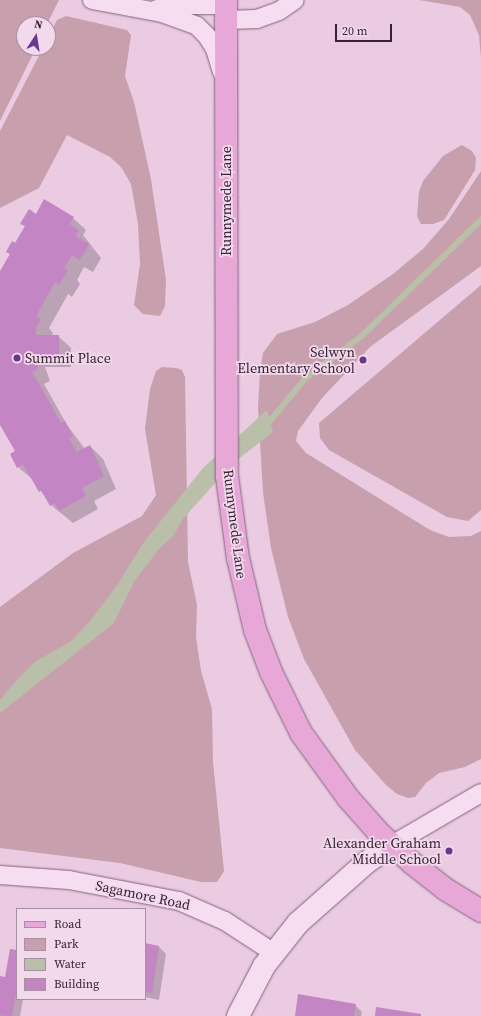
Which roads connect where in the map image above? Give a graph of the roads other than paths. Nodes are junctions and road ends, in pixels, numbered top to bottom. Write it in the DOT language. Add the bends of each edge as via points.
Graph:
graph roads {
  1 [pos="92,0"];
  2 [pos="295,0"];
  3 [pos="226,8"];
  4 [pos="148,10"];
  5 [pos="226,91"];
  6 [pos="481,793"];
  7 [pos="392,845"];
  8 [pos="0,875"];
  9 [pos="481,911"];
  10 [pos="274,953"];
  11 [pos="238,1016"];
  1 -- 4 [label="street"];
  2 -- 3 [label="street" via="279,11 257,19"];
  3 -- 4 [label="street" via="184,5"];
  3 -- 5 [label="main road, Runnymede Lane"];
  4 -- 5 [label="street" via="176,17 202,30 215,49"];
  5 -- 7 [label="main road, Runnymede Lane" via="228,476 243,586 261,649 301,733 348,798"];
  6 -- 7 [label="street"];
  7 -- 9 [label="main road, Runnymede Lane" via="445,889"];
  7 -- 10 [label="street" via="321,900"];
  8 -- 10 [label="street, Sagamore Road" via="69,880 178,902 226,920"];
  10 -- 11 [label="street" via="256,979"];
}
